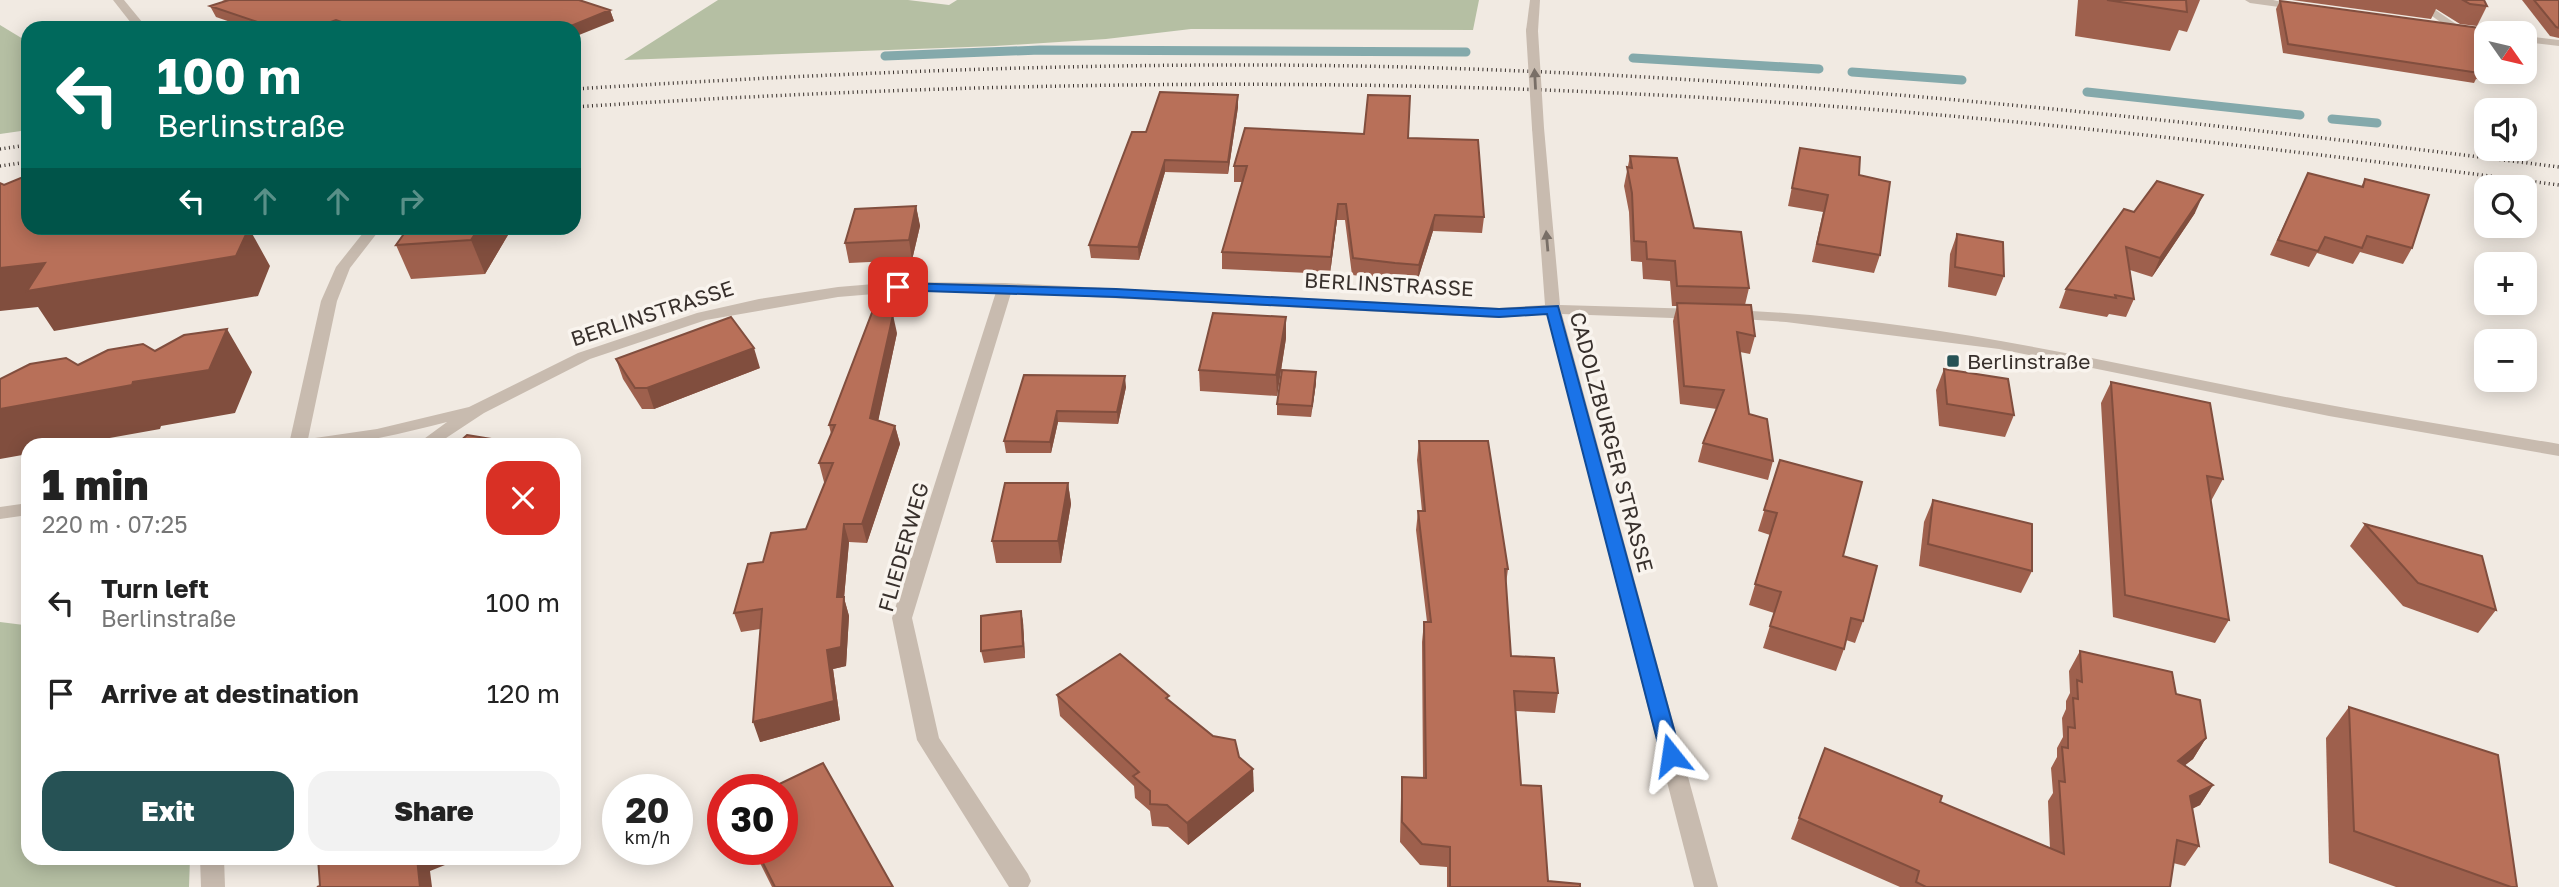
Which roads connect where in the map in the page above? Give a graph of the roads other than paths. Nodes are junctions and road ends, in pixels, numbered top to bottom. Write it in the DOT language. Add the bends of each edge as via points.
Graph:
graph roads {
  1 [pos="118,0"];
  2 [pos="1535,0"];
  3 [pos="2250,0"];
  4 [pos="2414,0"];
  5 [pos="2310,9"];
  6 [pos="135,21"];
  7 [pos="2428,25"];
  8 [pos="2538,41"];
  9 [pos="2559,43"];
  10 [pos="368,235"];
  11 [pos="1005,288"];
  12 [pos="1553,309"];
  13 [pos="478,409"];
  14 [pos="299,438"];
  15 [pos="350,438"];
  16 [pos="435,438"];
  17 [pos="2559,450"];
  18 [pos="21,510"];
  19 [pos="0,513"];
  20 [pos="212,865"];
  21 [pos="1019,881"];
  22 [pos="213,887"];
  23 [pos="1706,887"];
  1 -- 6 [label="street"];
  12 -- 2 [label="street, CADOLZBURGER STRASSE, one-way, bridge" via="1532,31"];
  3 -- 5 [label="street"];
  4 -- 7 [label="street" via="2459,28"];
  8 -- 9 [label="street"];
  10 -- 14 [label="street" via="343,267 329,301"];
  11 -- 12 [label="street, BERLINSTRASSE" via="1499,313"];
  11 -- 13 [label="street, BERLINSTRASSE" via="898,287 713,314 584,356"];
  11 -- 21 [label="street, FLIEDERWEG" via="902,618 928,740"];
  12 -- 17 [label="street, BERLINSTRASSE" via="1786,317 1999,344 2329,411"];
  12 -- 23 [label="street, CADOLZBURGER STRASSE"];
  13 -- 15 [label="street, BERLINSTRASSE"];
  13 -- 16 [label="street, BERLINSTRASSE"];
  18 -- 19 [label="street"];
  20 -- 22 [label="street"];
}
